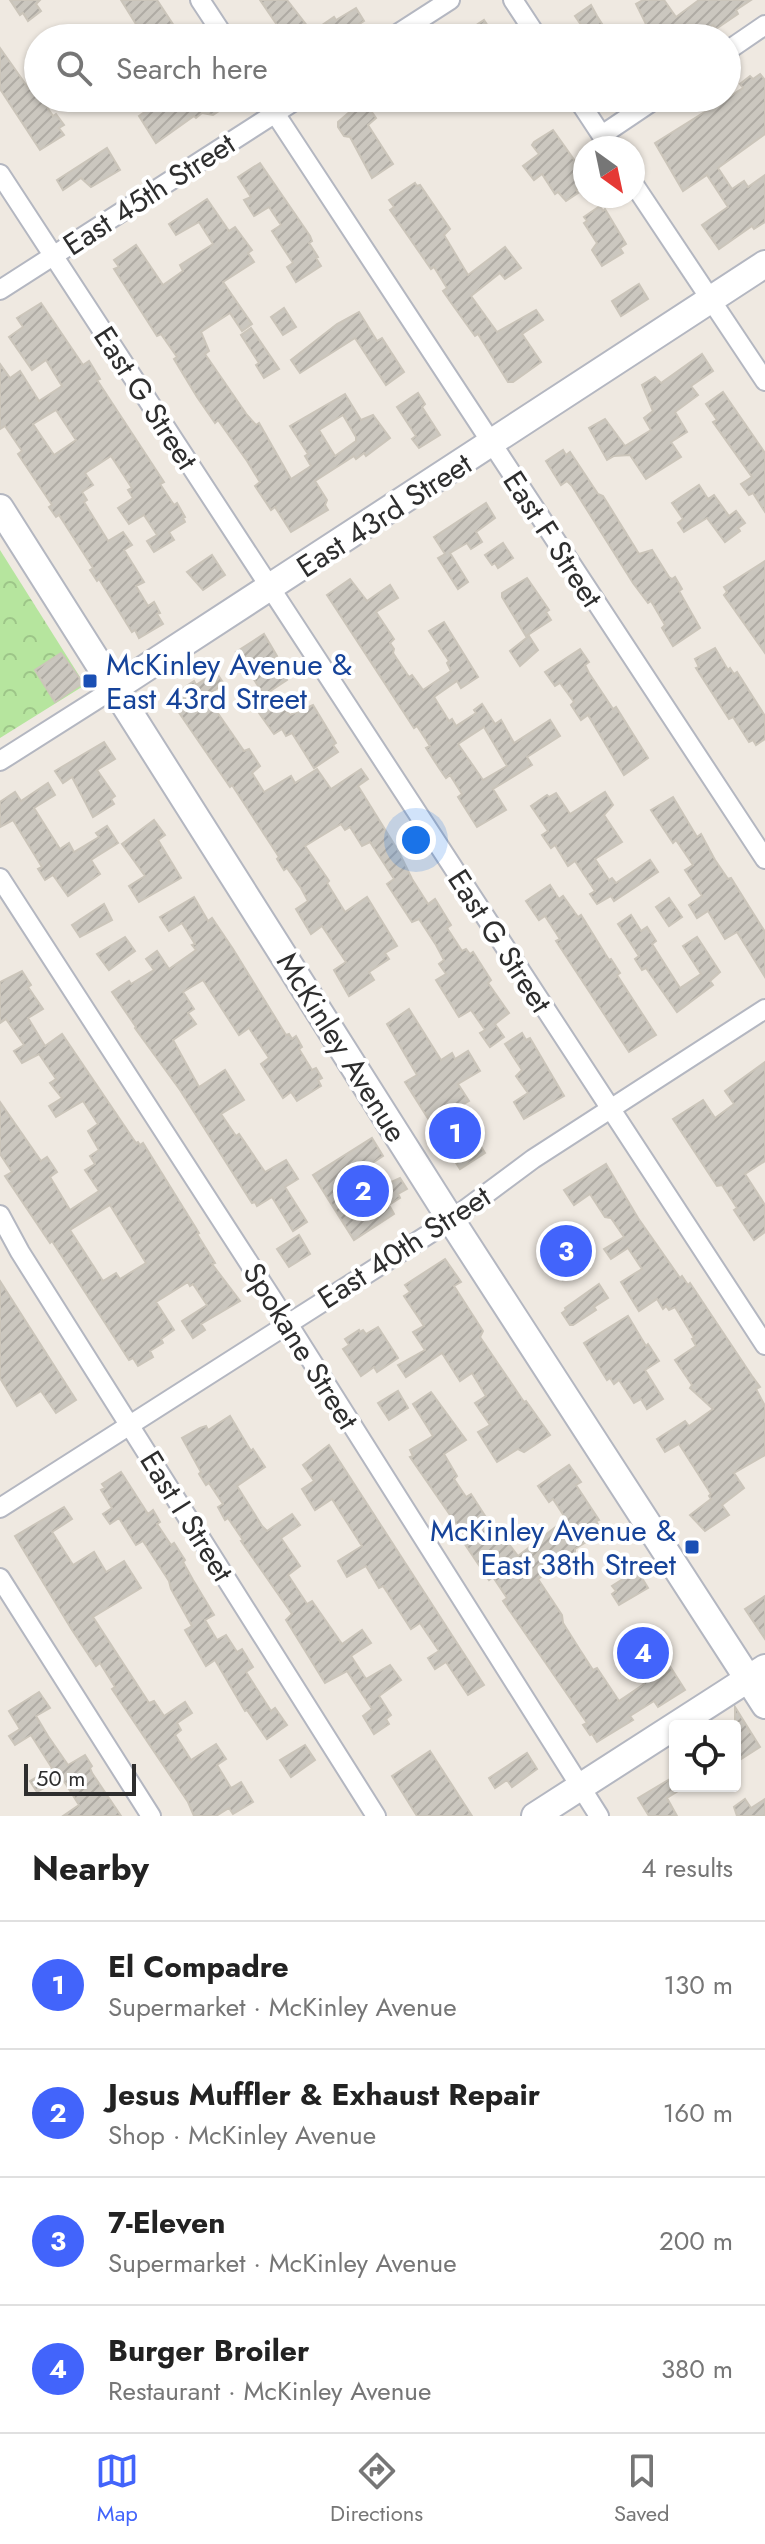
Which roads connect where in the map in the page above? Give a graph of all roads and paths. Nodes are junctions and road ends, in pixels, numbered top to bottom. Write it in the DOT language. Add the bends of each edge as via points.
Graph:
graph roads {
  1 [pos="200,0"];
  2 [pos="450,0"];
  3 [pos="513,0"];
  4 [pos="216,24"];
  5 [pos="413,24"];
  6 [pos="529,24"];
  7 [pos="765,25"];
  8 [pos="741,41"];
  9 [pos="261,112"];
  10 [pos="274,112"];
  11 [pos="586,112"];
  12 [pos="641,112"];
  13 [pos="602,136"];
  14 [pos="613,136"];
  15 [pos="0,174"];
  16 [pos="645,201"];
  17 [pos="54,256"];
  18 [pos="765,264"];
  19 [pos="0,290"];
  20 [pos="710,300"];
  21 [pos="765,381"];
  22 [pos="491,445"];
  23 [pos="0,508"];
  24 [pos="271,588"];
  25 [pos="115,688"];
  26 [pos="0,761"];
  27 [pos="765,859"];
  28 [pos="0,878"];
  29 [pos="765,1009"];
  30 [pos="609,1110"];
  31 [pos="0,1215"];
  32 [pos="451,1220"];
  33 [pos="287,1324"];
  34 [pos="765,1345"];
  35 [pos="129,1425"];
  36 [pos="0,1508"];
  37 [pos="0,1578"];
  38 [pos="756,1673"];
  39 [pos="765,1705"];
  40 [pos="580,1787"];
  41 [pos="151,1816"];
  42 [pos="376,1816"];
  43 [pos="535,1816"];
  44 [pos="599,1816"];
  1 -- 4 [label="street"];
  2 -- 5 [label="street"];
  3 -- 6 [label="street"];
  7 -- 8 [label="street"];
  9 -- 17 [label="street, East 45th Street"];
  10 -- 22 [label="street, East F Street"];
  11 -- 13 [label="street"];
  12 -- 14 [label="street"];
  15 -- 17 [label="street, East G Street"];
  16 -- 20 [label="street"];
  17 -- 19 [label="street, East 45th Street"];
  17 -- 24 [label="street, East G Street"];
  18 -- 20 [label="main road, East 43rd Street"];
  20 -- 21 [label="street"];
  20 -- 22 [label="main road, East 43rd Street"];
  22 -- 24 [label="main road, East 43rd Street"];
  22 -- 27 [label="street, East F Street"];
  23 -- 25 [label="main road, McKinley Avenue"];
  24 -- 25 [label="main road, East 43rd Street"];
  24 -- 30 [label="street, East G Street"];
  25 -- 26 [label="street, East 43rd Street"];
  25 -- 32 [label="main road, McKinley Avenue"];
  28 -- 33 [label="street, Spokane Street"];
  29 -- 30 [label="street, East 40th Street"];
  30 -- 32 [label="street, East 40th Street"];
  30 -- 34 [label="street, East G Street"];
  31 -- 35 [label="street, East I Street"];
  32 -- 33 [label="street, East 40th Street"];
  32 -- 38 [label="main road, McKinley Avenue"];
  33 -- 35 [label="street, East 40th Street"];
  33 -- 40 [label="street, Spokane Street"];
  35 -- 36 [label="street, East 40th Street"];
  35 -- 42 [label="street, East I Street"];
  37 -- 41 [label="street"];
  38 -- 39 [label="main road, McKinley Avenue"];
  38 -- 40 [label="main road"];
  40 -- 43 [label="main road"];
  40 -- 44 [label="street, Spokane Street"];
}
